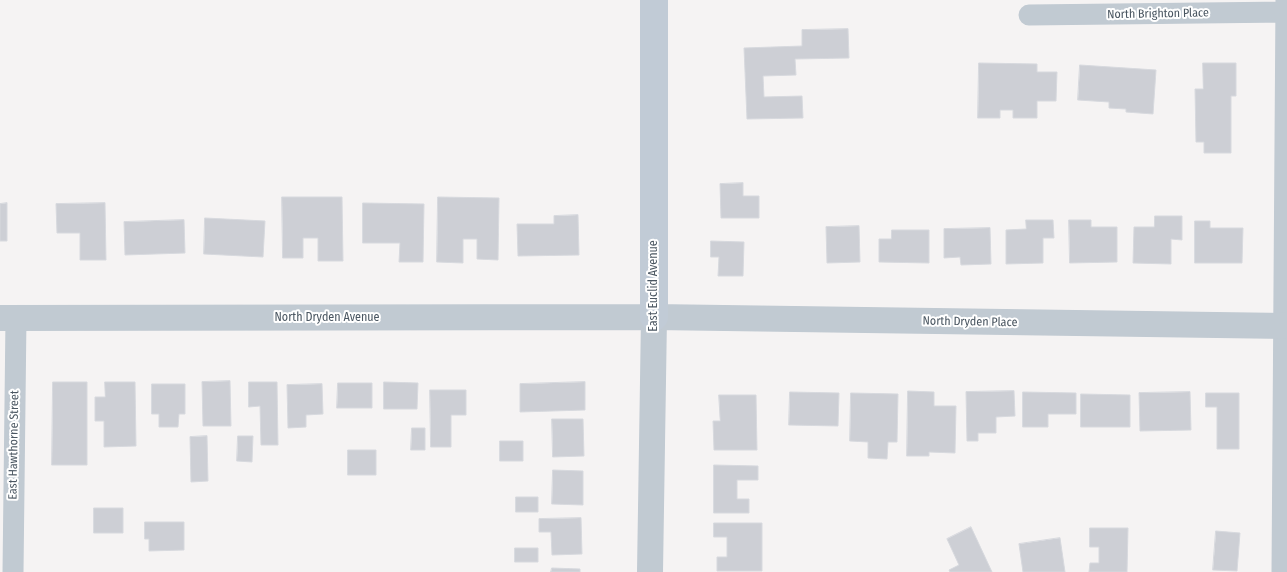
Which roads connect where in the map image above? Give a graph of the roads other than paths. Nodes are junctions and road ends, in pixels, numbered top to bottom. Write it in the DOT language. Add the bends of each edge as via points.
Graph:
graph roads {
  1 [pos="654,0"];
  2 [pos="1287,8"];
  3 [pos="1029,15"];
  4 [pos="654,317"];
  5 [pos="8,318"];
  6 [pos="1285,326"];
  7 [pos="13,572"];
  8 [pos="650,572"];
  9 [pos="1282,572"];
  1 -- 4 [label="main road, East Euclid Avenue"];
  2 -- 3 [label="street, North Brighton Place"];
  2 -- 6 [label="street"];
  4 -- 5 [label="street, North Dryden Avenue"];
  4 -- 6 [label="street, North Dryden Place"];
  4 -- 8 [label="street, East Euclid Avenue"];
  5 -- 7 [label="street, East Hawthorne Street"];
  6 -- 9 [label="street"];
}
